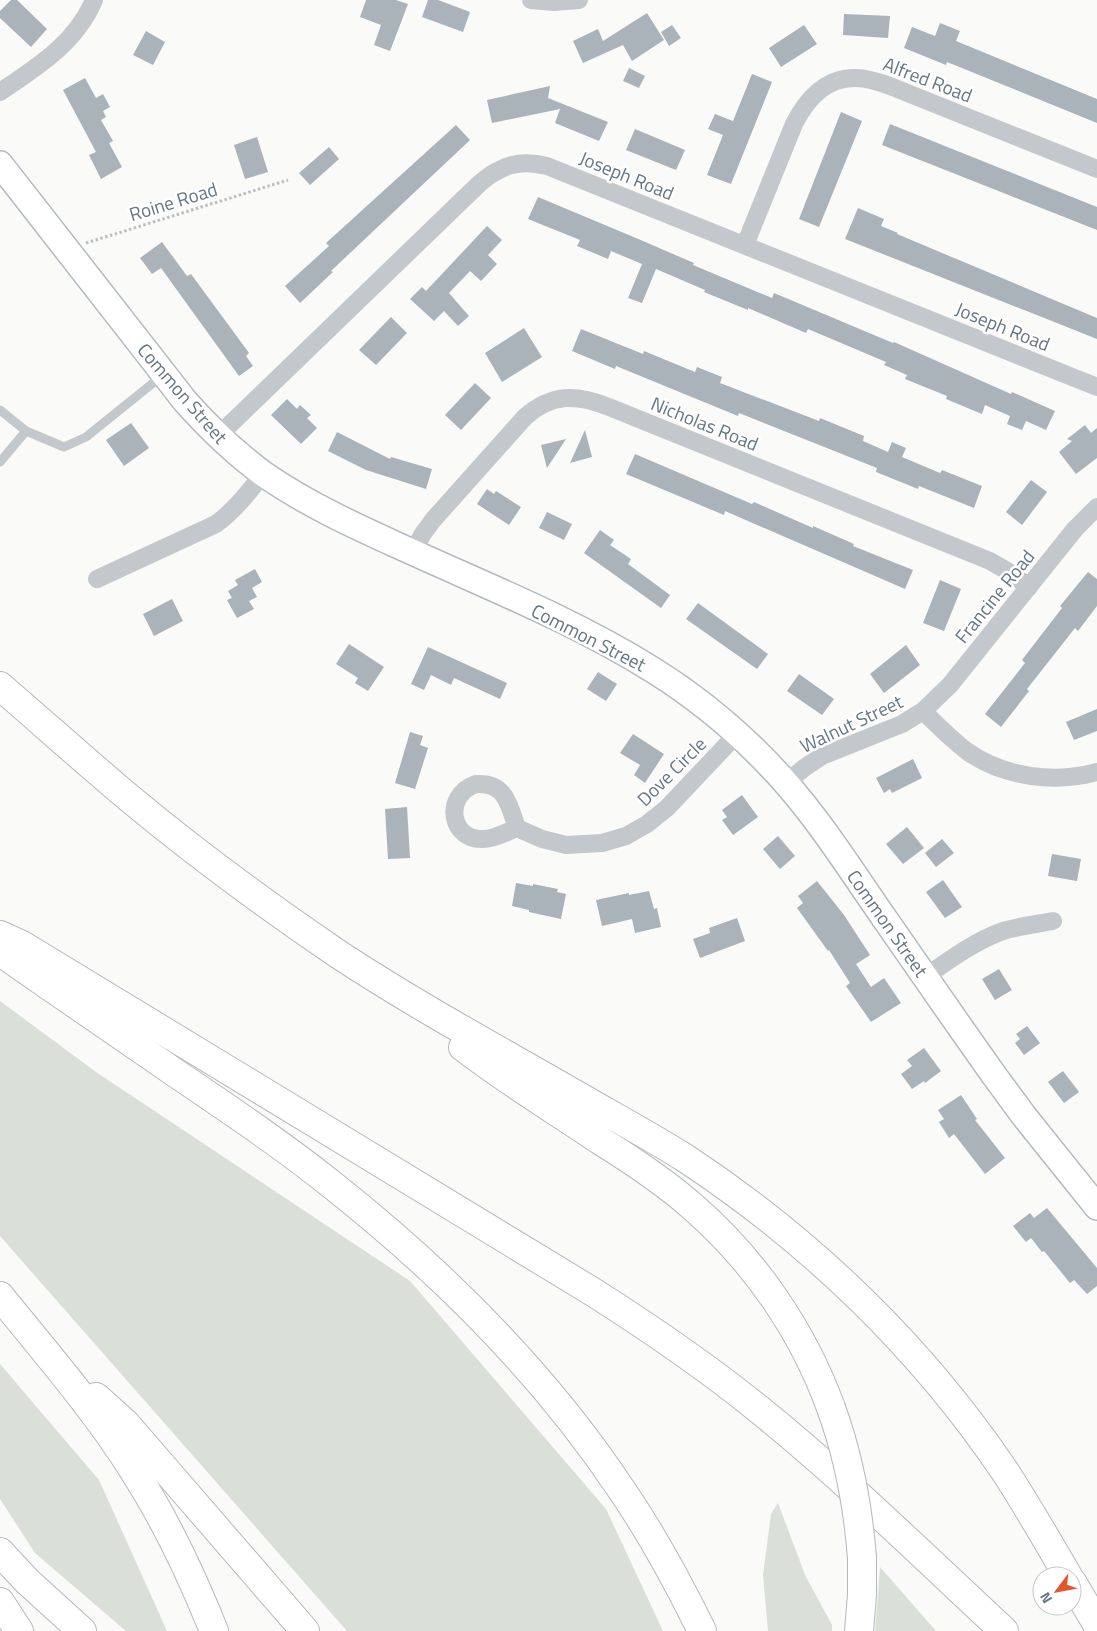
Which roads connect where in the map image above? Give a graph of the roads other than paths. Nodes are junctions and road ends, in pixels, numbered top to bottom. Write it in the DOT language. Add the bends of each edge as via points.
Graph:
graph roads {
  1 [pos="94,0"];
  2 [pos="532,0"];
  3 [pos="579,0"];
  4 [pos="0,92"];
  5 [pos="0,164"];
  6 [pos="1097,169"];
  7 [pos="745,245"];
  8 [pos="163,374"];
  9 [pos="1097,387"];
  10 [pos="0,410"];
  11 [pos="26,431"];
  12 [pos="218,436"];
  13 [pos="0,462"];
  14 [pos="263,473"];
  15 [pos="1097,507"];
  16 [pos="413,553"];
  17 [pos="97,579"];
  18 [pos="1028,587"];
  19 [pos="0,684"];
  20 [pos="923,711"];
  21 [pos="737,734"];
  22 [pos="1097,772"];
  23 [pos="786,782"];
  24 [pos="517,828"];
  25 [pos="1053,921"];
  26 [pos="0,935"];
  27 [pos="0,952"];
  28 [pos="338,954"];
  29 [pos="925,977"];
  30 [pos="1097,1207"];
  31 [pos="0,1296"];
  32 [pos="37,1341"];
  33 [pos="0,1552"];
  34 [pos="1062,1566"];
  35 [pos="1082,1599"];
  36 [pos="0,1602"];
  37 [pos="1097,1624"];
  38 [pos="19,1631"];
  39 [pos="82,1631"];
  40 [pos="214,1631"];
  41 [pos="305,1631"];
  42 [pos="702,1631"];
  43 [pos="859,1631"];
  44 [pos="1004,1631"];
  1 -- 4 [label="street" via="82,24 67,42 37,68"];
  2 -- 3 [label="street"];
  5 -- 8 [label="street, Common Street"];
  6 -- 7 [label="street, Alfred Road" via="890,86 867,79 844,79 823,88 806,102 800,112"];
  7 -- 9 [label="street, Joseph Road"];
  7 -- 12 [label="street, Joseph Road" via="547,166 527,163 506,166 480,183"];
  8 -- 11 [label="lane" via="86,437 64,447"];
  8 -- 12 [label="street, Common Street"];
  10 -- 11 [label="lane"];
  11 -- 13 [label="lane"];
  12 -- 14 [label="street, Common Street"];
  14 -- 16 [label="street, Common Street" via="328,513"];
  14 -- 17 [label="street" via="232,512 216,524"];
  15 -- 18 [label="street, Francine Road"];
  16 -- 18 [label="street, Nicholas Road" via="433,520 525,417 552,400 573,398 603,404 990,561"];
  16 -- 21 [label="street, Common Street" via="609,644 654,670"];
  18 -- 20 [label="street, Francine Road" via="950,685"];
  19 -- 28 [label="highway" via="156,820 259,899"];
  20 -- 22 [label="street, Walnut Street" via="970,753 1002,768 1055,778"];
  20 -- 23 [label="street, Walnut Street" via="902,724 822,756"];
  21 -- 23 [label="street, Common Street"];
  21 -- 24 [label="street, Dove Circle" via="657,817 626,836 602,843 566,845"];
  23 -- 29 [label="street, Common Street"];
  25 -- 29 [label="street" via="1001,932 962,952"];
  26 -- 44 [label="highway" via="22,945 594,1292 674,1345 802,1445"];
  27 -- 42 [label="highway" via="304,1164 381,1225 453,1291 532,1373 599,1456 656,1544"];
  28 -- 34 [label="highway" via="681,1156 763,1213 813,1254 884,1323 948,1396 1006,1473"];
  28 -- 43 [label="highway, bridge" via="466,1050 644,1169 693,1207 735,1249 776,1301 802,1342 822,1384 842,1441 852,1481 862,1558"];
  29 -- 30 [label="street, Common Street" via="1024,1116"];
  31 -- 32 [label="highway"];
  32 -- 40 [label="highway" via="115,1444 146,1491 182,1556"];
  32 -- 41 [label="highway" via="126,1424"];
  33 -- 39 [label="highway"];
  35 -- 37 [label="highway"];
  36 -- 38 [label="highway"];
}
